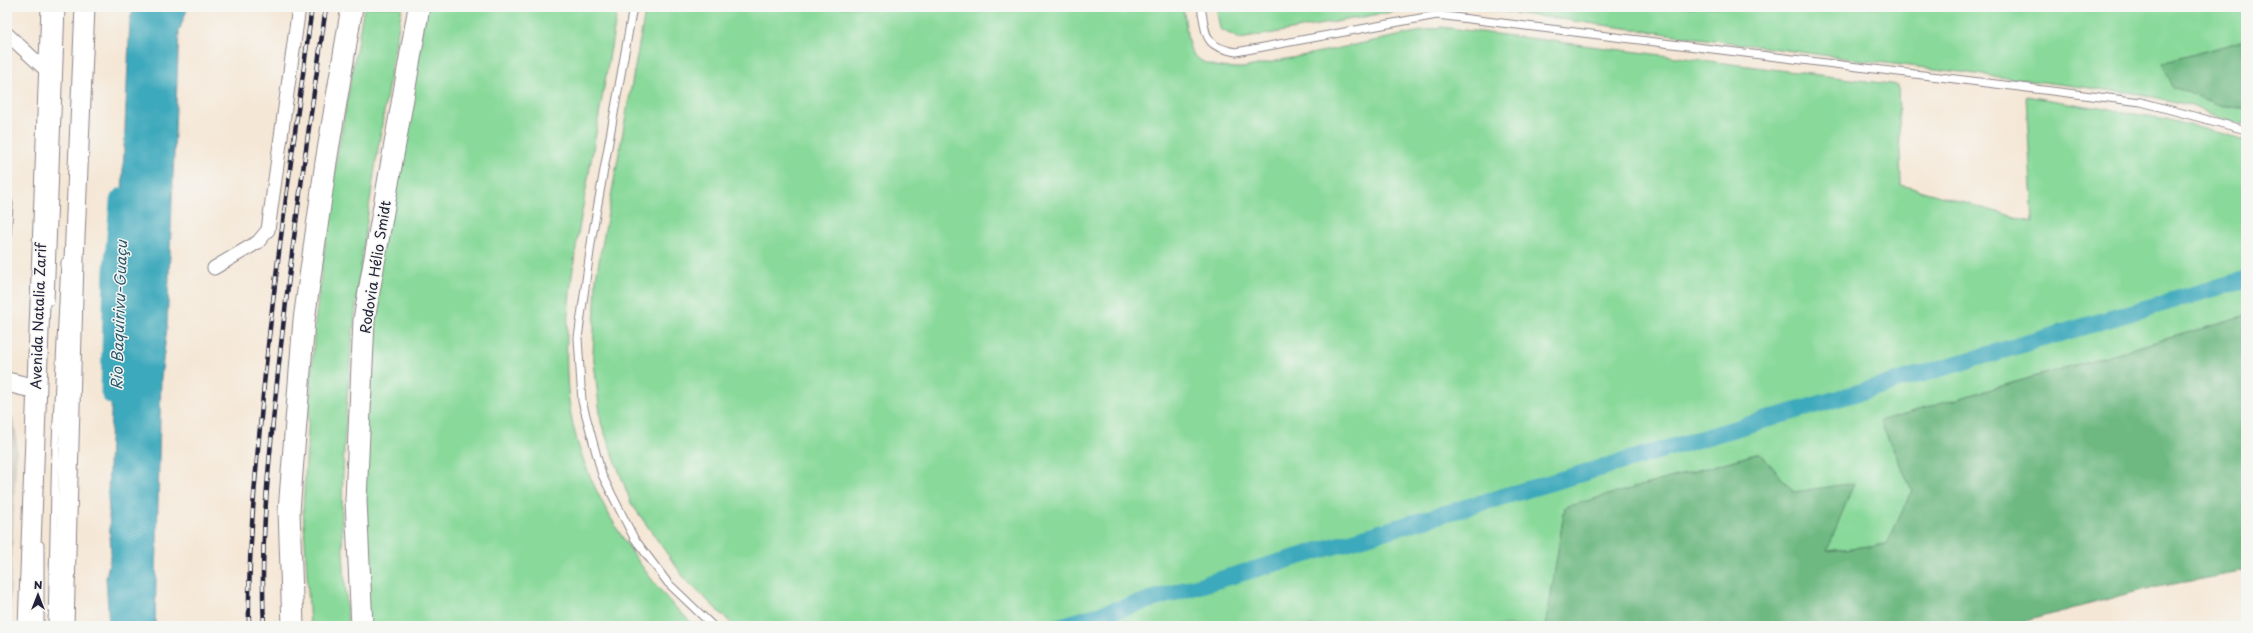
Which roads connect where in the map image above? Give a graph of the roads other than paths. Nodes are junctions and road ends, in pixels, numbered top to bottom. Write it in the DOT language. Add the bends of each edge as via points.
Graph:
graph roads {
  1 [pos="51,7"];
  2 [pos="62,7"];
  3 [pos="85,7"];
  4 [pos="299,7"];
  5 [pos="352,7"];
  6 [pos="419,7"];
  7 [pos="633,7"];
  8 [pos="1200,7"];
  9 [pos="7,34"];
  10 [pos="48,72"];
  11 [pos="2246,130"];
  12 [pos="7,196"];
  13 [pos="7,238"];
  14 [pos="65,250"];
  15 [pos="214,268"];
  16 [pos="49,311"];
  17 [pos="7,382"];
  18 [pos="36,389"];
  19 [pos="40,534"];
  20 [pos="28,626"];
  21 [pos="40,626"];
  22 [pos="52,626"];
  23 [pos="64,626"];
  24 [pos="293,626"];
  25 [pos="362,626"];
  26 [pos="713,626"];
  1 -- 10 [label="main road, Avenida Natalia Zarif"];
  2 -- 16 [label="lane"];
  3 -- 23 [label="main road" via="74,260"];
  4 -- 15 [label="street" via="268,230 258,242"];
  5 -- 24 [label="main road" via="326,162 304,320 289,511"];
  6 -- 25 [label="main road, Rodovia Hélio Smidt" via="364,320 356,500"];
  7 -- 26 [label="lane" via="592,237 580,331 582,401 602,475 634,538 668,583"];
  8 -- 11 [label="lane" via="1208,40 1218,49 1236,52 1437,15 2141,102"];
  9 -- 10 [label="street"];
  10 -- 18 [label="main road, Avenida Natalia Zarif"];
  12 -- 13 [label="lane"];
  14 -- 22 [label="lane" via="56,442"];
  17 -- 18 [label="main road"];
  18 -- 20 [label="main road, Avenida Natalia Zarif"];
  19 -- 21 [label="lane"];
}
